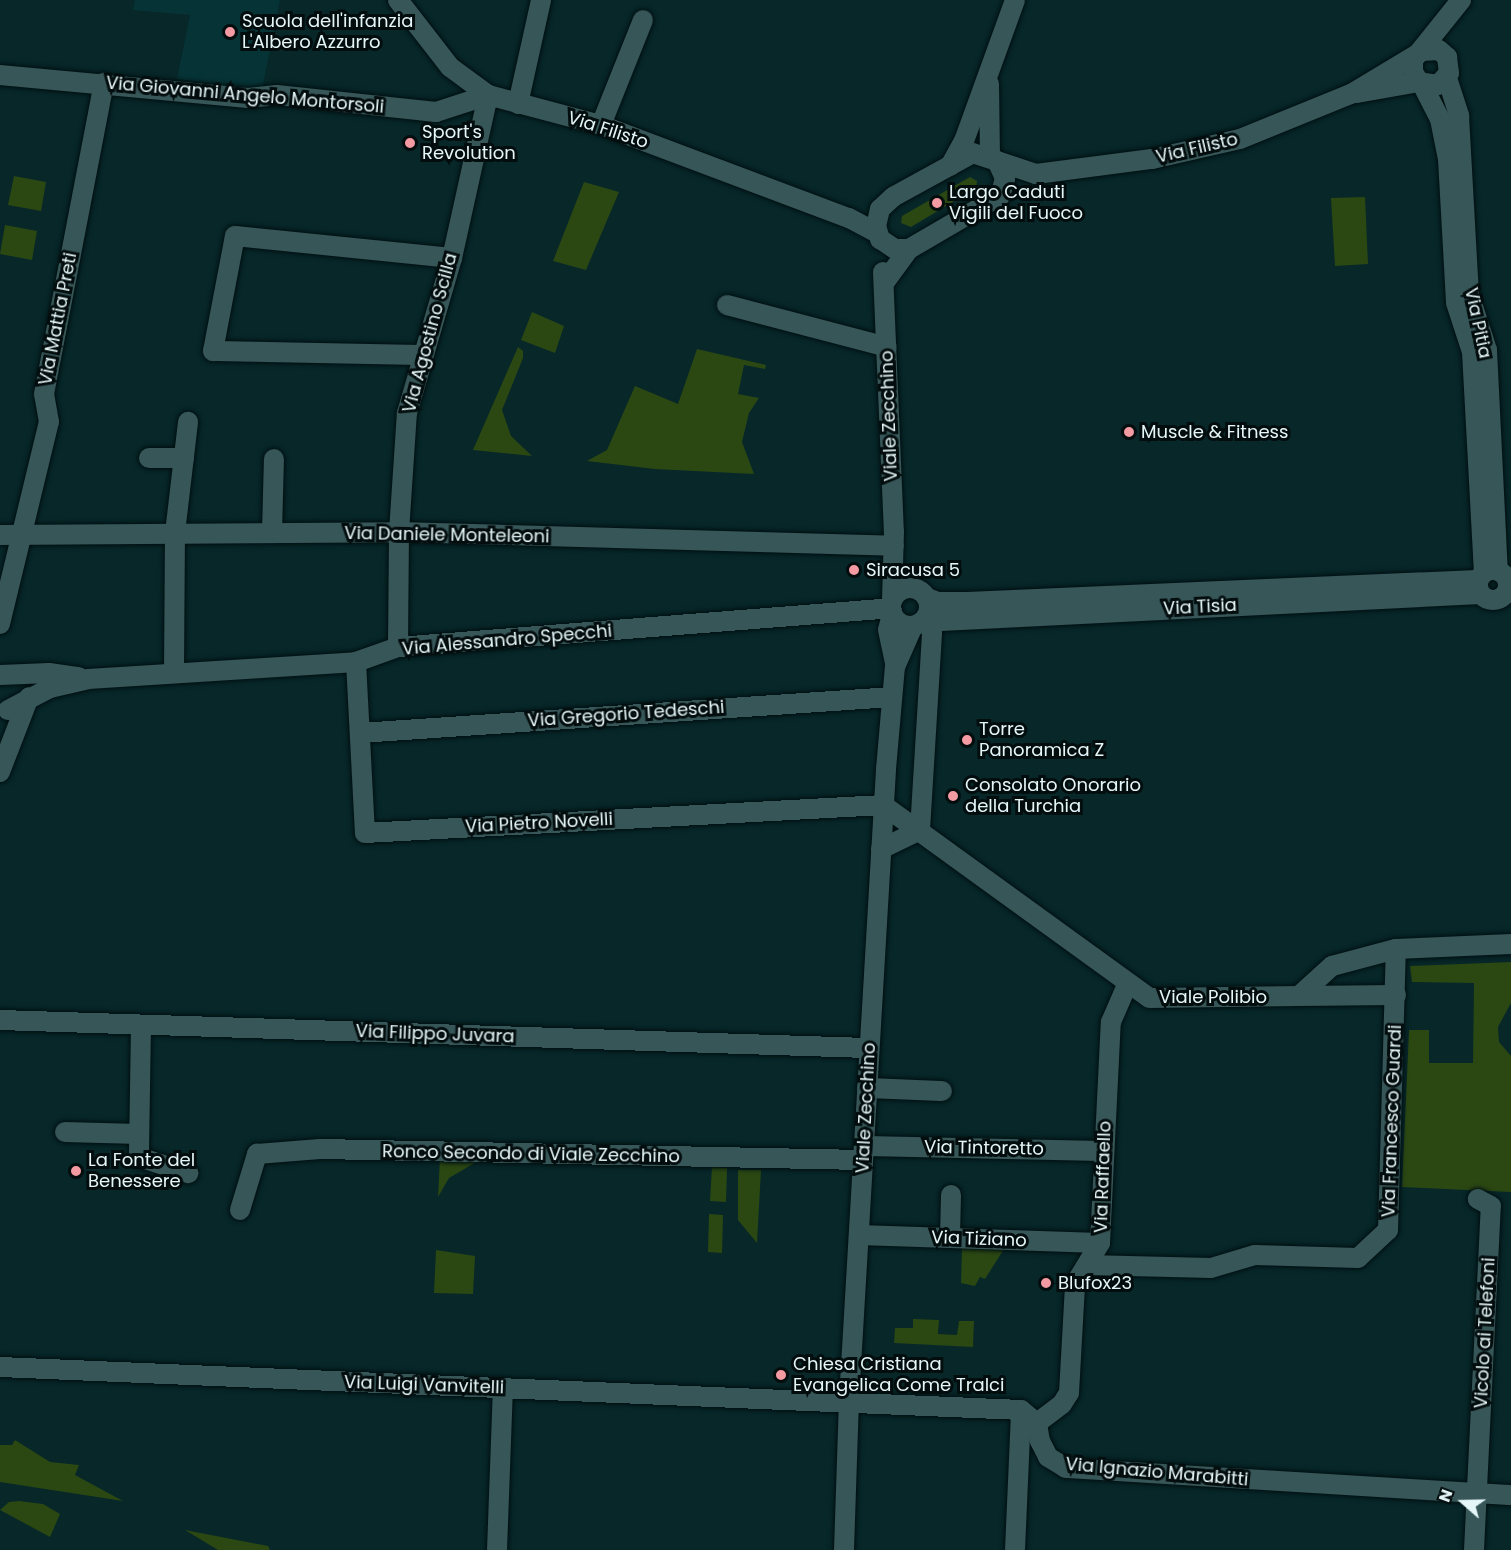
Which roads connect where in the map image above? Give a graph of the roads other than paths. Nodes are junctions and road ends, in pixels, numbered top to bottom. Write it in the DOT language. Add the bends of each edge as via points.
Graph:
graph roads {
  1 [pos="541,0"];
  2 [pos="1016,0"];
  3 [pos="1461,0"];
  4 [pos="1466,0"];
  5 [pos="403,3"];
  6 [pos="643,20"];
  7 [pos="1419,53"];
  8 [pos="1443,53"];
  9 [pos="992,55"];
  10 [pos="1,75"];
  11 [pos="1447,78"];
  12 [pos="104,83"];
  13 [pos="1421,83"];
  14 [pos="1351,94"];
  15 [pos="488,95"];
  16 [pos="518,104"];
  17 [pos="601,125"];
  18 [pos="993,159"];
  19 [pos="950,166"];
  20 [pos="1036,174"];
  21 [pos="1000,196"];
  22 [pos="893,197"];
  23 [pos="849,218"];
  24 [pos="878,236"];
  25 [pos="909,249"];
  26 [pos="452,258"];
  27 [pos="884,283"];
  28 [pos="728,305"];
  29 [pos="886,347"];
  30 [pos="423,355"];
  31 [pos="188,422"];
  32 [pos="149,458"];
  33 [pos="184,458"];
  34 [pos="274,459"];
  35 [pos="399,532"];
  36 [pos="175,533"];
  37 [pos="272,533"];
  38 [pos="0,535"];
  39 [pos="22,535"];
  40 [pos="894,547"];
  41 [pos="1497,583"];
  42 [pos="892,608"];
  43 [pos="922,611"];
  44 [pos="0,624"];
  45 [pos="398,647"];
  46 [pos="356,662"];
  47 [pos="895,667"];
  48 [pos="174,673"];
  49 [pos="0,676"];
  50 [pos="88,679"];
  51 [pos="892,697"];
  52 [pos="14,708"];
  53 [pos="360,733"];
  54 [pos="0,772"];
  55 [pos="883,805"];
  56 [pos="920,830"];
  57 [pos="881,849"];
  58 [pos="1511,944"];
  59 [pos="1396,949"];
  60 [pos="1127,985"];
  61 [pos="1396,995"];
  62 [pos="1299,996"];
  63 [pos="0,1020"];
  64 [pos="141,1025"];
  65 [pos="869,1048"];
  66 [pos="867,1088"];
  67 [pos="942,1091"];
  68 [pos="66,1132"];
  69 [pos="139,1134"];
  70 [pos="1103,1151"];
  71 [pos="863,1153"];
  72 [pos="188,1173"];
  73 [pos="951,1195"];
  74 [pos="1478,1199"];
  75 [pos="240,1210"];
  76 [pos="859,1235"];
  77 [pos="950,1238"];
  78 [pos="1100,1243"];
  79 [pos="1087,1265"];
  80 [pos="0,1367"];
  81 [pos="503,1389"];
  82 [pos="849,1401"];
  83 [pos="1020,1410"];
  84 [pos="1037,1423"];
  85 [pos="1018,1467"];
  86 [pos="1066,1468"];
  87 [pos="1470,1493"];
  88 [pos="1511,1495"];
  89 [pos="497,1550"];
  90 [pos="844,1550"];
  91 [pos="1015,1550"];
  92 [pos="1474,1550"];
  1 -- 16 [label="street"];
  2 -- 9 [label="street"];
  3 -- 7 [label="street"];
  4 -- 8 [label="street"];
  5 -- 15 [label="street, Via Filisto" via="450,67"];
  6 -- 17 [label="street"];
  7 -- 8 [label="street" via="1433,49"];
  7 -- 13 [label="street" via="1413,72"];
  7 -- 14 [label="street"];
  8 -- 11 [label="street" via="1450,68"];
  9 -- 18 [label="street" via="987,129"];
  9 -- 19 [label="street" via="964,141"];
  10 -- 12 [label="street, Via Giovanni Angelo Montorsoli"];
  11 -- 13 [label="street" via="1438,85"];
  11 -- 41 [label="street, Via Pitia" via="1460,128 1470,294 1487,350"];
  12 -- 15 [label="street, Via Giovanni Angelo Montorsoli" via="248,98 276,95 436,112"];
  12 -- 39 [label="street, Via Mattia Preti" via="44,394 49,422"];
  13 -- 14 [label="street"];
  13 -- 41 [label="street, Via Pitia" via="1440,119 1448,159 1456,303 1470,335"];
  14 -- 20 [label="street, Via Filisto" via="1240,139 1152,159"];
  15 -- 16 [label="street, Via Filisto"];
  15 -- 26 [label="street, Via Agostino Scilla"];
  16 -- 17 [label="street, Via Filisto"];
  17 -- 23 [label="street, Via Filisto"];
  18 -- 19 [label="street" via="973,153"];
  18 -- 20 [label="street"];
  18 -- 21 [label="street" via="1005,178"];
  19 -- 22 [label="street"];
  20 -- 21 [label="street"];
  21 -- 25 [label="street"];
  22 -- 23 [label="street"];
  22 -- 24 [label="street, Viale Zecchino" via="880,209"];
  23 -- 24 [label="street, Via Filisto"];
  24 -- 25 [label="street, Via Filisto" via="895,249"];
  24 -- 27 [label="street, Viale Zecchino"];
  25 -- 27 [label="street"];
  26 -- 30 [label="street, Via Agostino Scilla"];
  26 -- 30 [label="street" via="235,236 213,351"];
  27 -- 29 [label="street, Viale Zecchino"];
  28 -- 29 [label="street"];
  29 -- 40 [label="street, Viale Zecchino"];
  30 -- 35 [label="street, Via Agostino Scilla" via="406,413"];
  31 -- 33 [label="street"];
  32 -- 33 [label="street"];
  33 -- 36 [label="street"];
  34 -- 37 [label="street"];
  35 -- 37 [label="street, Via Daniele Monteleoni"];
  35 -- 40 [label="street, Via Daniele Monteleoni"];
  35 -- 45 [label="street, Via Agostino Scilla"];
  36 -- 37 [label="street, Via Daniele Monteleoni"];
  36 -- 39 [label="street, Via Daniele Monteleoni"];
  36 -- 48 [label="street"];
  38 -- 39 [label="street, Via Daniele Monteleoni"];
  39 -- 44 [label="street, Via Mattia Preti"];
  40 -- 42 [label="street, Viale Zecchino"];
  40 -- 43 [label="street"];
  41 -- 43 [label="street, Via Tisia"];
  42 -- 43 [label="street" via="901,623"];
  42 -- 43 [label="street" via="898,593"];
  42 -- 45 [label="street, Via Alessandro Specchi"];
  42 -- 47 [label="street, Viale Zecchino" via="888,630"];
  43 -- 47 [label="street"];
  43 -- 56 [label="street"];
  45 -- 46 [label="street, Via Alessandro Specchi"];
  46 -- 48 [label="street, Via Alessandro Specchi"];
  46 -- 53 [label="street, Via Pietro Novelli"];
  47 -- 51 [label="street, Viale Zecchino"];
  48 -- 50 [label="street, Via Alessandro Specchi"];
  49 -- 50 [label="street" via="49,673"];
  49 -- 52 [label="street" via="10,684"];
  50 -- 52 [label="street"];
  51 -- 53 [label="street, Via Gregorio Tedeschi"];
  51 -- 55 [label="street, Viale Zecchino"];
  52 -- 54 [label="street"];
  53 -- 55 [label="street, Via Pietro Novelli" via="365,833"];
  55 -- 56 [label="street, Viale Polibio"];
  55 -- 57 [label="street, Viale Zecchino"];
  56 -- 57 [label="street"];
  56 -- 60 [label="street, Viale Polibio"];
  57 -- 65 [label="street, Viale Zecchino"];
  58 -- 59 [label="street"];
  59 -- 61 [label="street, Via Francesco Guardi"];
  59 -- 62 [label="street" via="1332,966"];
  60 -- 62 [label="street, Viale Polibio" via="1150,998"];
  60 -- 70 [label="street, Via Raffaello" via="1111,1022"];
  61 -- 62 [label="street, Viale Polibio"];
  61 -- 79 [label="street, Via Francesco Guardi" via="1388,1230 1358,1258 1255,1255 1211,1268"];
  63 -- 64 [label="street, Via Filippo Juvara"];
  64 -- 65 [label="street, Via Filippo Juvara"];
  64 -- 69 [label="street"];
  65 -- 66 [label="street, Viale Zecchino"];
  66 -- 67 [label="street"];
  66 -- 71 [label="street, Viale Zecchino"];
  68 -- 69 [label="street"];
  69 -- 72 [label="street" via="139,1157"];
  70 -- 71 [label="street, Via Tintoretto"];
  70 -- 78 [label="street, Via Raffaello"];
  71 -- 75 [label="street, Ronco Secondo di Viale Zecchino" via="320,1149 257,1154"];
  71 -- 76 [label="street, Viale Zecchino"];
  73 -- 77 [label="street"];
  74 -- 87 [label="street, Vicolo ai Telefoni" via="1491,1206 1478,1474"];
  76 -- 77 [label="street, Via Tiziano"];
  76 -- 82 [label="street, Viale Zecchino"];
  77 -- 78 [label="street, Via Tiziano"];
  78 -- 79 [label="street, Via Raffaello"];
  79 -- 84 [label="street, Via Raffaello" via="1075,1284 1069,1392 1062,1404"];
  80 -- 81 [label="street, Via Luigi Vanvitelli"];
  81 -- 82 [label="street, Via Luigi Vanvitelli"];
  81 -- 89 [label="street"];
  82 -- 83 [label="street"];
  82 -- 90 [label="street, Viale Zecchino"];
  83 -- 84 [label="street"];
  83 -- 85 [label="street"];
  84 -- 86 [label="street, Via Ignazio Marabitti" via="1042,1448"];
  85 -- 86 [label="street"];
  85 -- 91 [label="street"];
  86 -- 87 [label="street, Via Ignazio Marabitti"];
  87 -- 88 [label="street, Via Ignazio Marabitti"];
  87 -- 92 [label="street"];
}
